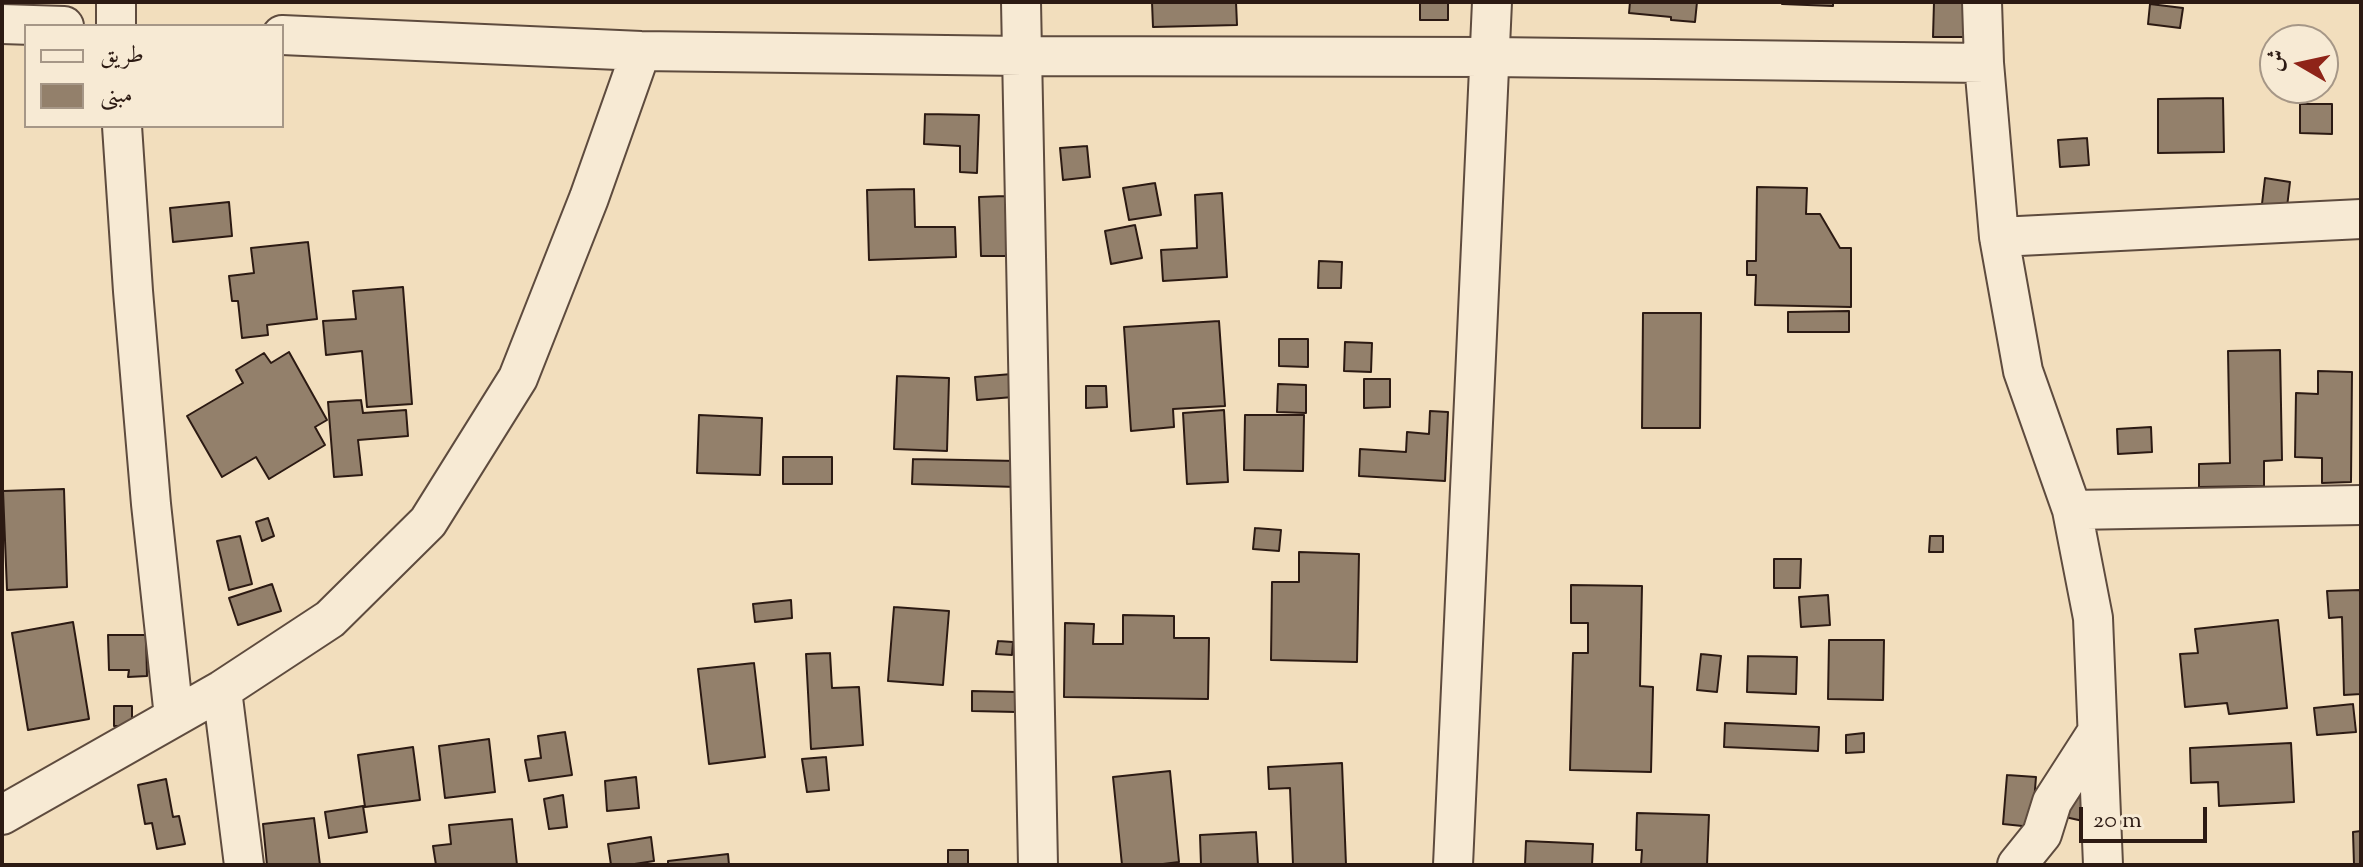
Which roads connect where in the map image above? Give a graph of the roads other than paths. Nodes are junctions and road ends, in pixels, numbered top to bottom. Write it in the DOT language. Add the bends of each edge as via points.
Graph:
graph roads {
  1 [pos="116,2"];
  2 [pos="1021,2"];
  3 [pos="1492,2"];
  4 [pos="1982,2"];
  5 [pos="2,24"];
  6 [pos="116,24"];
  7 [pos="24,25"];
  8 [pos="284,35"];
  9 [pos="641,51"];
  10 [pos="1022,56"];
  11 [pos="1491,57"];
  12 [pos="1984,63"];
  13 [pos="122,128"];
  14 [pos="2361,219"];
  15 [pos="1999,237"];
  16 [pos="2361,505"];
  17 [pos="2072,510"];
  18 [pos="222,690"];
  19 [pos="174,717"];
  20 [pos="2097,732"];
  21 [pos="2,815"];
  22 [pos="244,865"];
  23 [pos="1038,865"];
  24 [pos="1453,865"];
  25 [pos="2017,865"];
  26 [pos="2103,865"];
  1 -- 6 [label="street"];
  2 -- 10 [label="street"];
  3 -- 11 [label="street"];
  4 -- 12 [label="street"];
  5 -- 7 [label="street"];
  8 -- 9 [label="street"];
  9 -- 10 [label="street"];
  9 -- 18 [label="street" via="518,378 428,522 330,619"];
  10 -- 11 [label="street"];
  10 -- 23 [label="street"];
  11 -- 12 [label="street"];
  11 -- 24 [label="street"];
  12 -- 15 [label="street"];
  13 -- 19 [label="street" via="151,504"];
  14 -- 15 [label="street"];
  15 -- 17 [label="street" via="2023,371"];
  16 -- 17 [label="street"];
  17 -- 20 [label="street" via="2093,618"];
  18 -- 19 [label="street"];
  18 -- 22 [label="street"];
  19 -- 21 [label="street"];
  20 -- 25 [label="street" via="2052,802 2042,834"];
  20 -- 26 [label="street"];
}
